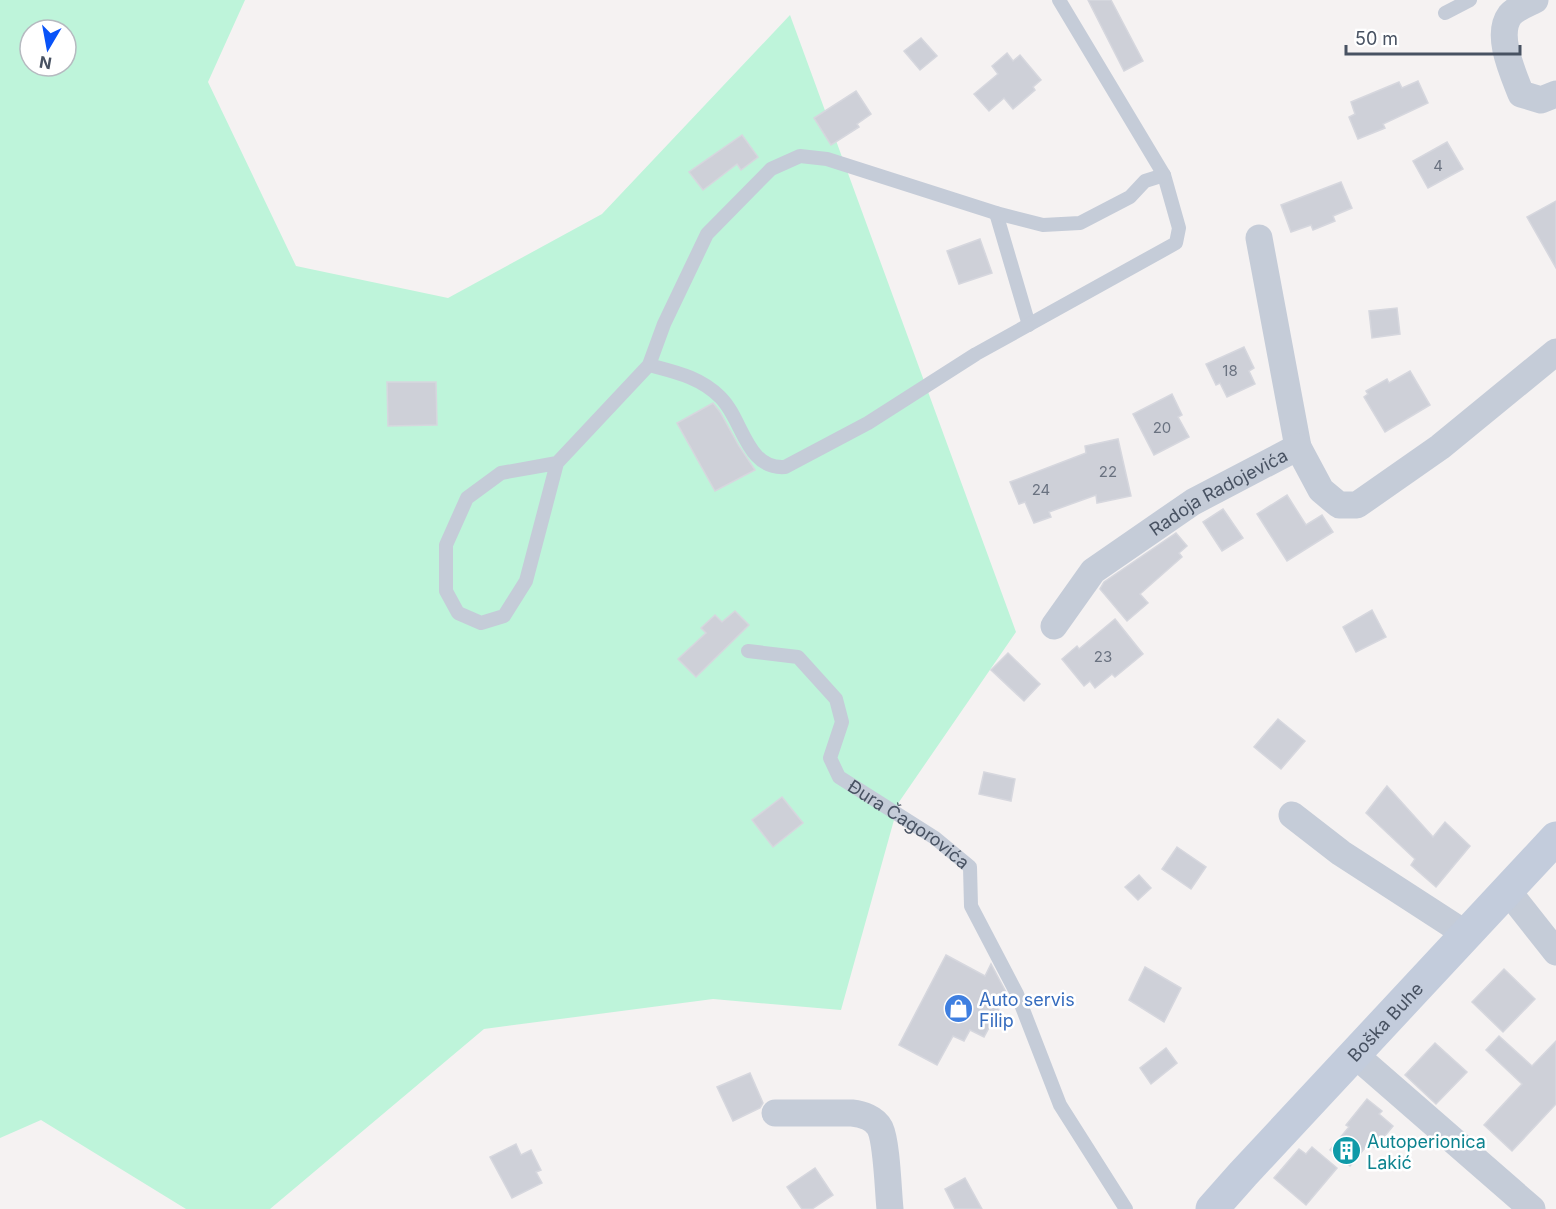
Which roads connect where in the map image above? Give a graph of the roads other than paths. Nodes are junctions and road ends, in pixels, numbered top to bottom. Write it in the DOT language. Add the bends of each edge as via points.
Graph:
graph roads {
  1 [pos="1059,0"];
  2 [pos="1470,0"];
  3 [pos="1535,0"];
  4 [pos="1445,13"];
  5 [pos="1556,94"];
  6 [pos="1164,175"];
  7 [pos="996,213"];
  8 [pos="1259,237"];
  9 [pos="1029,325"];
  10 [pos="1556,352"];
  11 [pos="649,365"];
  12 [pos="1298,447"];
  13 [pos="557,463"];
  14 [pos="1054,626"];
  15 [pos="748,651"];
  16 [pos="1292,815"];
  17 [pos="1556,838"];
  18 [pos="1507,890"];
  19 [pos="1466,934"];
  20 [pos="1556,952"];
  21 [pos="1354,1054"];
  22 [pos="775,1113"];
  23 [pos="1215,1208"];
  24 [pos="890,1209"];
  25 [pos="1126,1209"];
  26 [pos="1532,1209"];
  1 -- 6 [label="lane"];
  2 -- 4 [label="lane"];
  3 -- 5 [label="street" via="1514,11 1505,26 1510,66 1521,94 1541,100"];
  6 -- 7 [label="lane" via="1145,181 1130,197 1080,223 1043,225"];
  6 -- 9 [label="lane" via="1179,228 1176,243"];
  7 -- 9 [label="lane"];
  7 -- 11 [label="lane" via="827,159 800,156 781,163 706,234"];
  8 -- 12 [label="street"];
  9 -- 11 [label="lane" via="868,423 785,467 773,468 760,461 722,398 693,377"];
  10 -- 12 [label="street, Radoja Radojevića" via="1440,447 1357,505 1339,505 1321,489"];
  11 -- 13 [label="lane"];
  12 -- 14 [label="street, Radoja Radojevića" via="1192,502 1093,571"];
  13 -- 13 [label="lane" via="501,473 467,498 446,545 446,591 458,613 481,623 504,616 526,581"];
  15 -- 25 [label="lane, Đura Čagorovića" via="798,657 836,699 842,722 830,758 839,777 935,838 970,867 971,906 1017,994 1060,1105"];
  16 -- 19 [label="street" via="1341,854"];
  17 -- 18 [label="street, Boška Buhe"];
  18 -- 19 [label="street, Boška Buhe"];
  18 -- 20 [label="street"];
  19 -- 21 [label="street, Boška Buhe"];
  21 -- 23 [label="street, Boška Buhe"];
  21 -- 26 [label="street"];
  22 -- 24 [label="street" via="852,1113 874,1121 883,1139"];
}
